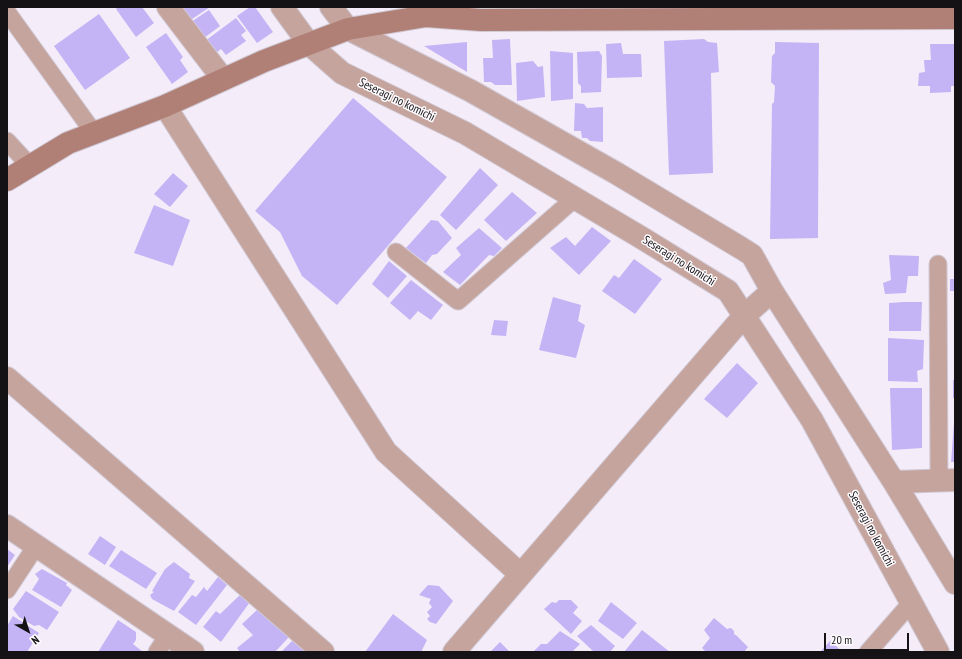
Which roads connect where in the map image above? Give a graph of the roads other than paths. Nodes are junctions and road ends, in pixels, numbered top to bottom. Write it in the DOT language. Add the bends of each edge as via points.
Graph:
graph roads {
  1 [pos="168,7"];
  2 [pos="282,7"];
  3 [pos="331,7"];
  4 [pos="7,12"];
  5 [pos="566,13"];
  6 [pos="650,13"];
  7 [pos="708,13"];
  8 [pos="793,13"];
  9 [pos="880,13"];
  10 [pos="955,18"];
  11 [pos="328,37"];
  12 [pos="223,80"];
  13 [pos="165,106"];
  14 [pos="94,133"];
  15 [pos="7,140"];
  16 [pos="30,166"];
  17 [pos="7,180"];
  18 [pos="575,198"];
  19 [pos="396,252"];
  20 [pos="938,264"];
  21 [pos="756,305"];
  22 [pos="7,378"];
  23 [pos="947,480"];
  24 [pos="894,482"];
  25 [pos="7,526"];
  26 [pos="36,546"];
  27 [pos="520,574"];
  28 [pos="955,583"];
  29 [pos="7,590"];
  30 [pos="911,603"];
  31 [pos="162,644"];
  32 [pos="193,652"];
  33 [pos="323,652"];
  34 [pos="454,652"];
  35 [pos="868,652"];
  36 [pos="938,652"];
  1 -- 12 [label="street"];
  2 -- 11 [label="street, Seseragi no komichi"];
  3 -- 11 [label="street, Seseragi no komichi"];
  4 -- 14 [label="lane"];
  5 -- 6 [label="street"];
  5 -- 11 [label="street" via="481,20 426,16"];
  6 -- 7 [label="street"];
  7 -- 8 [label="street"];
  8 -- 9 [label="street"];
  9 -- 10 [label="street"];
  11 -- 12 [label="street" via="264,61"];
  11 -- 18 [label="street, Seseragi no komichi" via="342,73 465,133"];
  11 -- 21 [label="street, Seseragi no komichi" via="471,91 616,173 747,252"];
  12 -- 13 [label="street"];
  13 -- 14 [label="street"];
  13 -- 27 [label="street" via="386,452"];
  14 -- 16 [label="street" via="68,143"];
  15 -- 16 [label="lane"];
  16 -- 17 [label="street"];
  18 -- 19 [label="lane" via="458,301"];
  18 -- 21 [label="street, Seseragi no komichi" via="728,291"];
  20 -- 23 [label="lane"];
  21 -- 24 [label="street, Seseragi no komichi"];
  21 -- 27 [label="street"];
  21 -- 30 [label="street, Seseragi no komichi" via="812,420"];
  22 -- 33 [label="street"];
  23 -- 24 [label="street"];
  24 -- 28 [label="street, Seseragi no komichi"];
  25 -- 26 [label="street"];
  26 -- 29 [label="lane"];
  26 -- 31 [label="street"];
  27 -- 34 [label="street"];
  30 -- 35 [label="lane"];
  30 -- 36 [label="street, Seseragi no komichi"];
  31 -- 32 [label="street"];
}
